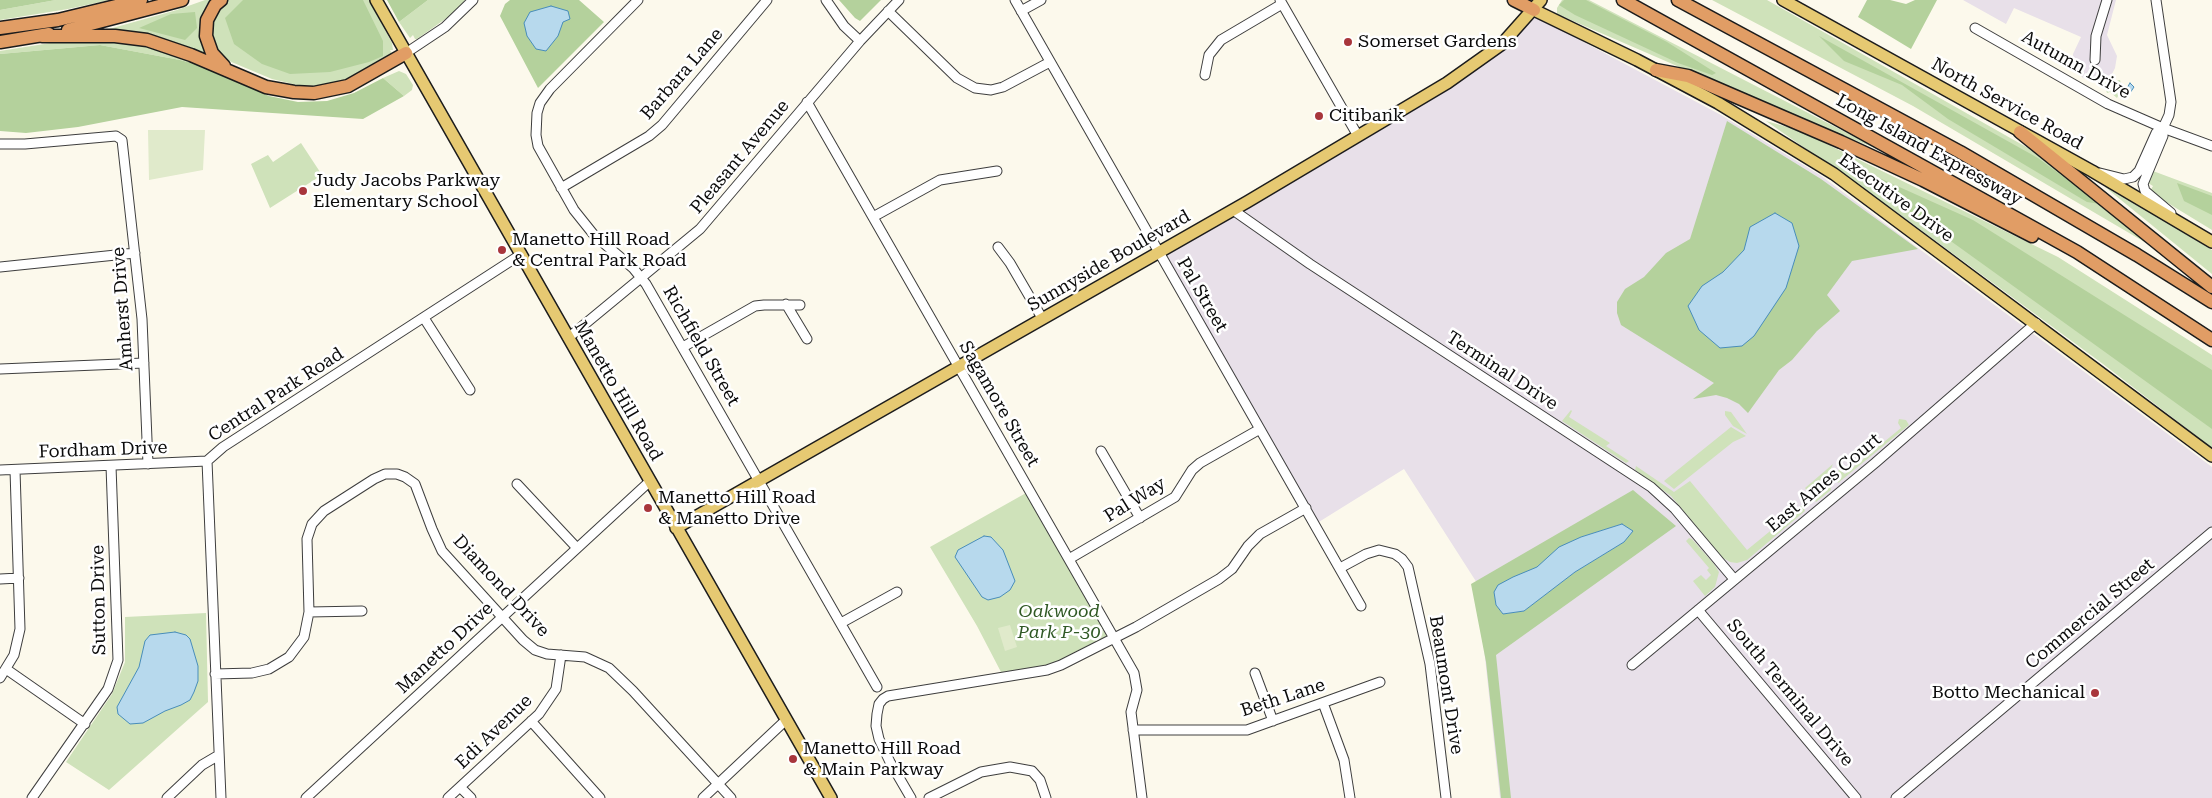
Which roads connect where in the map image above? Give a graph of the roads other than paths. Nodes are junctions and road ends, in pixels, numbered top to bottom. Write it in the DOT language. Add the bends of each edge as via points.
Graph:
graph roads {
  1 [pos="142,0"];
  2 [pos="182,0"];
  3 [pos="221,0"];
  4 [pos="376,0"];
  5 [pos="472,0"];
  6 [pos="638,0"];
  7 [pos="767,0"];
  8 [pos="826,0"];
  9 [pos="899,0"];
  10 [pos="1015,0"];
  11 [pos="1041,0"];
  12 [pos="1514,0"];
  13 [pos="1622,0"];
  14 [pos="1678,0"];
  15 [pos="1783,0"];
  16 [pos="2107,0"];
  17 [pos="2156,0"];
  18 [pos="1281,2"];
  19 [pos="1538,5"];
  20 [pos="888,11"];
  21 [pos="1021,12"];
  22 [pos="0,28"];
  23 [pos="1975,28"];
  24 [pos="42,36"];
  25 [pos="860,41"];
  26 [pos="0,42"];
  27 [pos="406,53"];
  28 [pos="2095,60"];
  29 [pos="1050,62"];
  30 [pos="1656,70"];
  31 [pos="232,72"];
  32 [pos="1205,75"];
  33 [pos="808,102"];
  34 [pos="2163,128"];
  35 [pos="2020,132"];
  36 [pos="1358,136"];
  37 [pos="0,144"];
  38 [pos="2212,146"];
  39 [pos="997,171"];
  40 [pos="2092,171"];
  41 [pos="561,188"];
  42 [pos="1233,210"];
  43 [pos="873,217"];
  44 [pos="2179,221"];
  45 [pos="2212,242"];
  46 [pos="998,247"];
  47 [pos="1159,252"];
  48 [pos="2077,252"];
  49 [pos="135,254"];
  50 [pos="520,255"];
  51 [pos="0,267"];
  52 [pos="640,276"];
  53 [pos="2212,287"];
  54 [pos="2212,302"];
  55 [pos="786,304"];
  56 [pos="800,305"];
  57 [pos="424,318"];
  58 [pos="1042,318"];
  59 [pos="2036,323"];
  60 [pos="568,338"];
  61 [pos="808,339"];
  62 [pos="2212,340"];
  63 [pos="683,348"];
  64 [pos="144,363"];
  65 [pos="959,366"];
  66 [pos="0,369"];
  67 [pos="470,390"];
  68 [pos="1260,429"];
  69 [pos="1101,450"];
  70 [pos="2212,456"];
  71 [pos="207,461"];
  72 [pos="148,464"];
  73 [pos="111,466"];
  74 [pos="0,470"];
  75 [pos="14,470"];
  76 [pos="759,481"];
  77 [pos="649,482"];
  78 [pos="517,484"];
  79 [pos="1306,508"];
  80 [pos="1140,518"];
  81 [pos="676,528"];
  82 [pos="2212,532"];
  83 [pos="576,548"];
  84 [pos="1069,559"];
  85 [pos="1340,568"];
  86 [pos="19,578"];
  87 [pos="0,579"];
  88 [pos="1734,579"];
  89 [pos="896,592"];
  90 [pos="1361,606"];
  91 [pos="1698,610"];
  92 [pos="362,611"];
  93 [pos="309,612"];
  94 [pos="503,617"];
  95 [pos="841,623"];
  96 [pos="1114,638"];
  97 [pos="561,655"];
  98 [pos="1632,665"];
  99 [pos="6,669"];
  100 [pos="1255,673"];
  101 [pos="215,674"];
  102 [pos="0,678"];
  103 [pos="1380,682"];
  104 [pos="877,687"];
  105 [pos="1323,703"];
  106 [pos="786,720"];
  107 [pos="1273,721"];
  108 [pos="530,722"];
  109 [pos="85,724"];
  110 [pos="1133,730"];
  111 [pos="219,755"];
  112 [pos="718,784"];
  113 [pos="460,787"];
  114 [pos="32,798"];
  115 [pos="167,798"];
  116 [pos="221,798"];
  117 [pos="306,798"];
  118 [pos="448,798"];
  119 [pos="471,798"];
  120 [pos="600,798"];
  121 [pos="703,798"];
  122 [pos="731,798"];
  123 [pos="831,798"];
  124 [pos="911,798"];
  125 [pos="929,798"];
  126 [pos="1046,798"];
  127 [pos="1142,798"];
  128 [pos="1350,798"];
  129 [pos="1446,798"];
  130 [pos="1856,798"];
  131 [pos="1896,798"];
  1 -- 22 [label="highway" via="58,20"];
  2 -- 24 [label="highway"];
  3 -- 31 [label="highway" via="207,20 206,36 212,53"];
  4 -- 27 [label="main road, Manetto Hill Road"];
  5 -- 27 [label="street" via="445,27"];
  6 -- 41 [label="street, Richfield Street" via="540,103 535,123 538,146"];
  7 -- 41 [label="street, Barbara Lane" via="662,125"];
  8 -- 25 [label="street" via="844,26"];
  9 -- 20 [label="street, Pleasant Avenue"];
  10 -- 21 [label="street, Pal Street"];
  11 -- 21 [label="street"];
  12 -- 19 [label="highway"];
  13 -- 48 [label="highway, Long Island Expressway"];
  14 -- 54 [label="highway, Long Island Expressway" via="1960,152"];
  15 -- 35 [label="main road, North Service Road"];
  16 -- 28 [label="street" via="2096,36"];
  17 -- 34 [label="street" via="2171,102"];
  18 -- 32 [label="street" via="1221,40 1209,55"];
  18 -- 36 [label="street"];
  19 -- 30 [label="main road, Executive Drive"];
  19 -- 36 [label="main road, Sunnyside Boulevard" via="1502,44 1480,61"];
  20 -- 25 [label="street, Pleasant Avenue"];
  20 -- 29 [label="street" via="957,78 975,88 991,90 1004,87"];
  21 -- 29 [label="street, Pal Street"];
  23 -- 34 [label="street, Autumn Drive" via="2108,104"];
  24 -- 26 [label="highway"];
  24 -- 31 [label="highway" via="115,36 148,40"];
  25 -- 33 [label="street, Pleasant Avenue"];
  27 -- 31 [label="highway" via="348,86 314,93 281,91"];
  27 -- 50 [label="main road, Manetto Hill Road"];
  29 -- 47 [label="street, Pal Street"];
  30 -- 48 [label="highway" via="1688,76 1923,180 2046,243"];
  30 -- 59 [label="main road, Executive Drive" via="1753,122 1834,174"];
  33 -- 43 [label="street, Sagamore Street"];
  33 -- 52 [label="street, Pleasant Avenue" via="700,229"];
  34 -- 38 [label="street, Autumn Drive"];
  34 -- 40 [label="street" via="2156,133 2133,178 2124,180"];
  34 -- 44 [label="street" via="2163,136 2144,178 2144,188"];
  35 -- 40 [label="main road, North Service Road"];
  35 -- 53 [label="highway"];
  36 -- 42 [label="main road, Sunnyside Boulevard"];
  37 -- 49 [label="street, Amherst Drive" via="116,136 122,140"];
  39 -- 43 [label="street" via="940,180"];
  40 -- 44 [label="main road, North Service Road"];
  41 -- 52 [label="street, Richfield Street" via="594,235"];
  42 -- 47 [label="main road, Sunnyside Boulevard"];
  42 -- 88 [label="street, Terminal Drive" via="1651,488 1675,509"];
  43 -- 65 [label="street, Sagamore Street"];
  44 -- 45 [label="main road, North Service Road"];
  46 -- 58 [label="street"];
  47 -- 58 [label="main road, Sunnyside Boulevard"];
  47 -- 68 [label="street, Pal Street"];
  48 -- 62 [label="highway, Long Island Expressway"];
  49 -- 51 [label="street"];
  49 -- 64 [label="street, Amherst Drive"];
  50 -- 57 [label="street, Central Park Road"];
  50 -- 60 [label="main road, Manetto Hill Road"];
  52 -- 60 [label="street, Pleasant Avenue"];
  52 -- 63 [label="street, Richfield Street"];
  55 -- 56 [label="street"];
  55 -- 61 [label="street"];
  55 -- 63 [label="street" via="755,306"];
  57 -- 67 [label="street"];
  57 -- 71 [label="street, Central Park Road" via="223,447"];
  58 -- 65 [label="main road, Sunnyside Boulevard"];
  59 -- 70 [label="main road, Executive Drive"];
  59 -- 88 [label="street, East Ames Court" via="1875,463"];
  60 -- 77 [label="main road, Manetto Hill Road"];
  63 -- 76 [label="street, Richfield Street"];
  64 -- 66 [label="street"];
  64 -- 72 [label="street, Amherst Drive"];
  65 -- 76 [label="main road, Sunnyside Boulevard"];
  65 -- 84 [label="street, Sagamore Street"];
  68 -- 79 [label="street, Pal Street"];
  68 -- 80 [label="street, Pal Way" via="1200,463 1175,497"];
  69 -- 80 [label="street"];
  71 -- 72 [label="street, Fordham Drive"];
  71 -- 101 [label="street, Central Park Road"];
  72 -- 73 [label="street, Fordham Drive"];
  73 -- 75 [label="street, Fordham Drive"];
  73 -- 109 [label="street, Sutton Drive" via="118,660 108,689"];
  74 -- 75 [label="street, Fordham Drive"];
  75 -- 86 [label="street"];
  76 -- 81 [label="main road, Sunnyside Boulevard"];
  76 -- 95 [label="street, Richfield Street"];
  77 -- 81 [label="main road, Manetto Hill Road"];
  77 -- 83 [label="street, Manetto Drive"];
  78 -- 83 [label="street"];
  79 -- 85 [label="street, Pal Street"];
  79 -- 96 [label="street" via="1260,534 1232,569 1219,579"];
  80 -- 84 [label="street, Pal Way"];
  81 -- 106 [label="main road, Manetto Hill Road"];
  82 -- 131 [label="street, Commercial Street"];
  83 -- 94 [label="street, Manetto Drive"];
  84 -- 96 [label="street, Sagamore Street"];
  85 -- 90 [label="street, Pal Street"];
  85 -- 129 [label="street, Beaumont Drive" via="1378,550 1402,558 1408,568 1430,664"];
  86 -- 87 [label="street"];
  86 -- 99 [label="street" via="20,629 14,655"];
  88 -- 91 [label="street, East Ames Court"];
  89 -- 95 [label="street"];
  91 -- 98 [label="street, East Ames Court"];
  91 -- 130 [label="street, South Terminal Drive"];
  92 -- 93 [label="street"];
  93 -- 94 [label="street, Diamond Drive" via="307,538 312,524 324,511 384,474 391,474 405,476 415,484 442,551"];
  93 -- 101 [label="street, Diamond Drive" via="299,646 279,665 252,673"];
  94 -- 97 [label="street, Diamond Drive" via="535,650"];
  94 -- 117 [label="street, Manetto Drive"];
  95 -- 104 [label="street, Richfield Street"];
  96 -- 110 [label="street, Sagamore Street" via="1137,681"];
  96 -- 124 [label="street" via="1047,670 888,696 879,704 876,726 890,762"];
  97 -- 108 [label="street, Edi Avenue" via="556,689 540,714"];
  97 -- 112 [label="street, Diamond Drive" via="592,659 614,671"];
  99 -- 102 [label="street"];
  99 -- 109 [label="street"];
  100 -- 107 [label="street"];
  101 -- 111 [label="street, Central Park Road"];
  103 -- 105 [label="street, Beth Lane"];
  105 -- 107 [label="street, Beth Lane"];
  105 -- 128 [label="street" via="1344,760"];
  106 -- 112 [label="street"];
  106 -- 123 [label="main road, Manetto Hill Road"];
  107 -- 110 [label="street, Beth Lane" via="1247,730"];
  108 -- 113 [label="street, Edi Avenue"];
  108 -- 120 [label="street"];
  109 -- 114 [label="street, Sutton Drive"];
  110 -- 127 [label="street, Sagamore Street"];
  111 -- 115 [label="street" via="202,764"];
  111 -- 116 [label="street, Central Park Road"];
  112 -- 121 [label="street"];
  112 -- 122 [label="street, Diamond Drive"];
  113 -- 118 [label="street, Edi Avenue"];
  113 -- 119 [label="street"];
  125 -- 126 [label="street" via="981,772 1010,767 1032,771 1040,780"];
}
